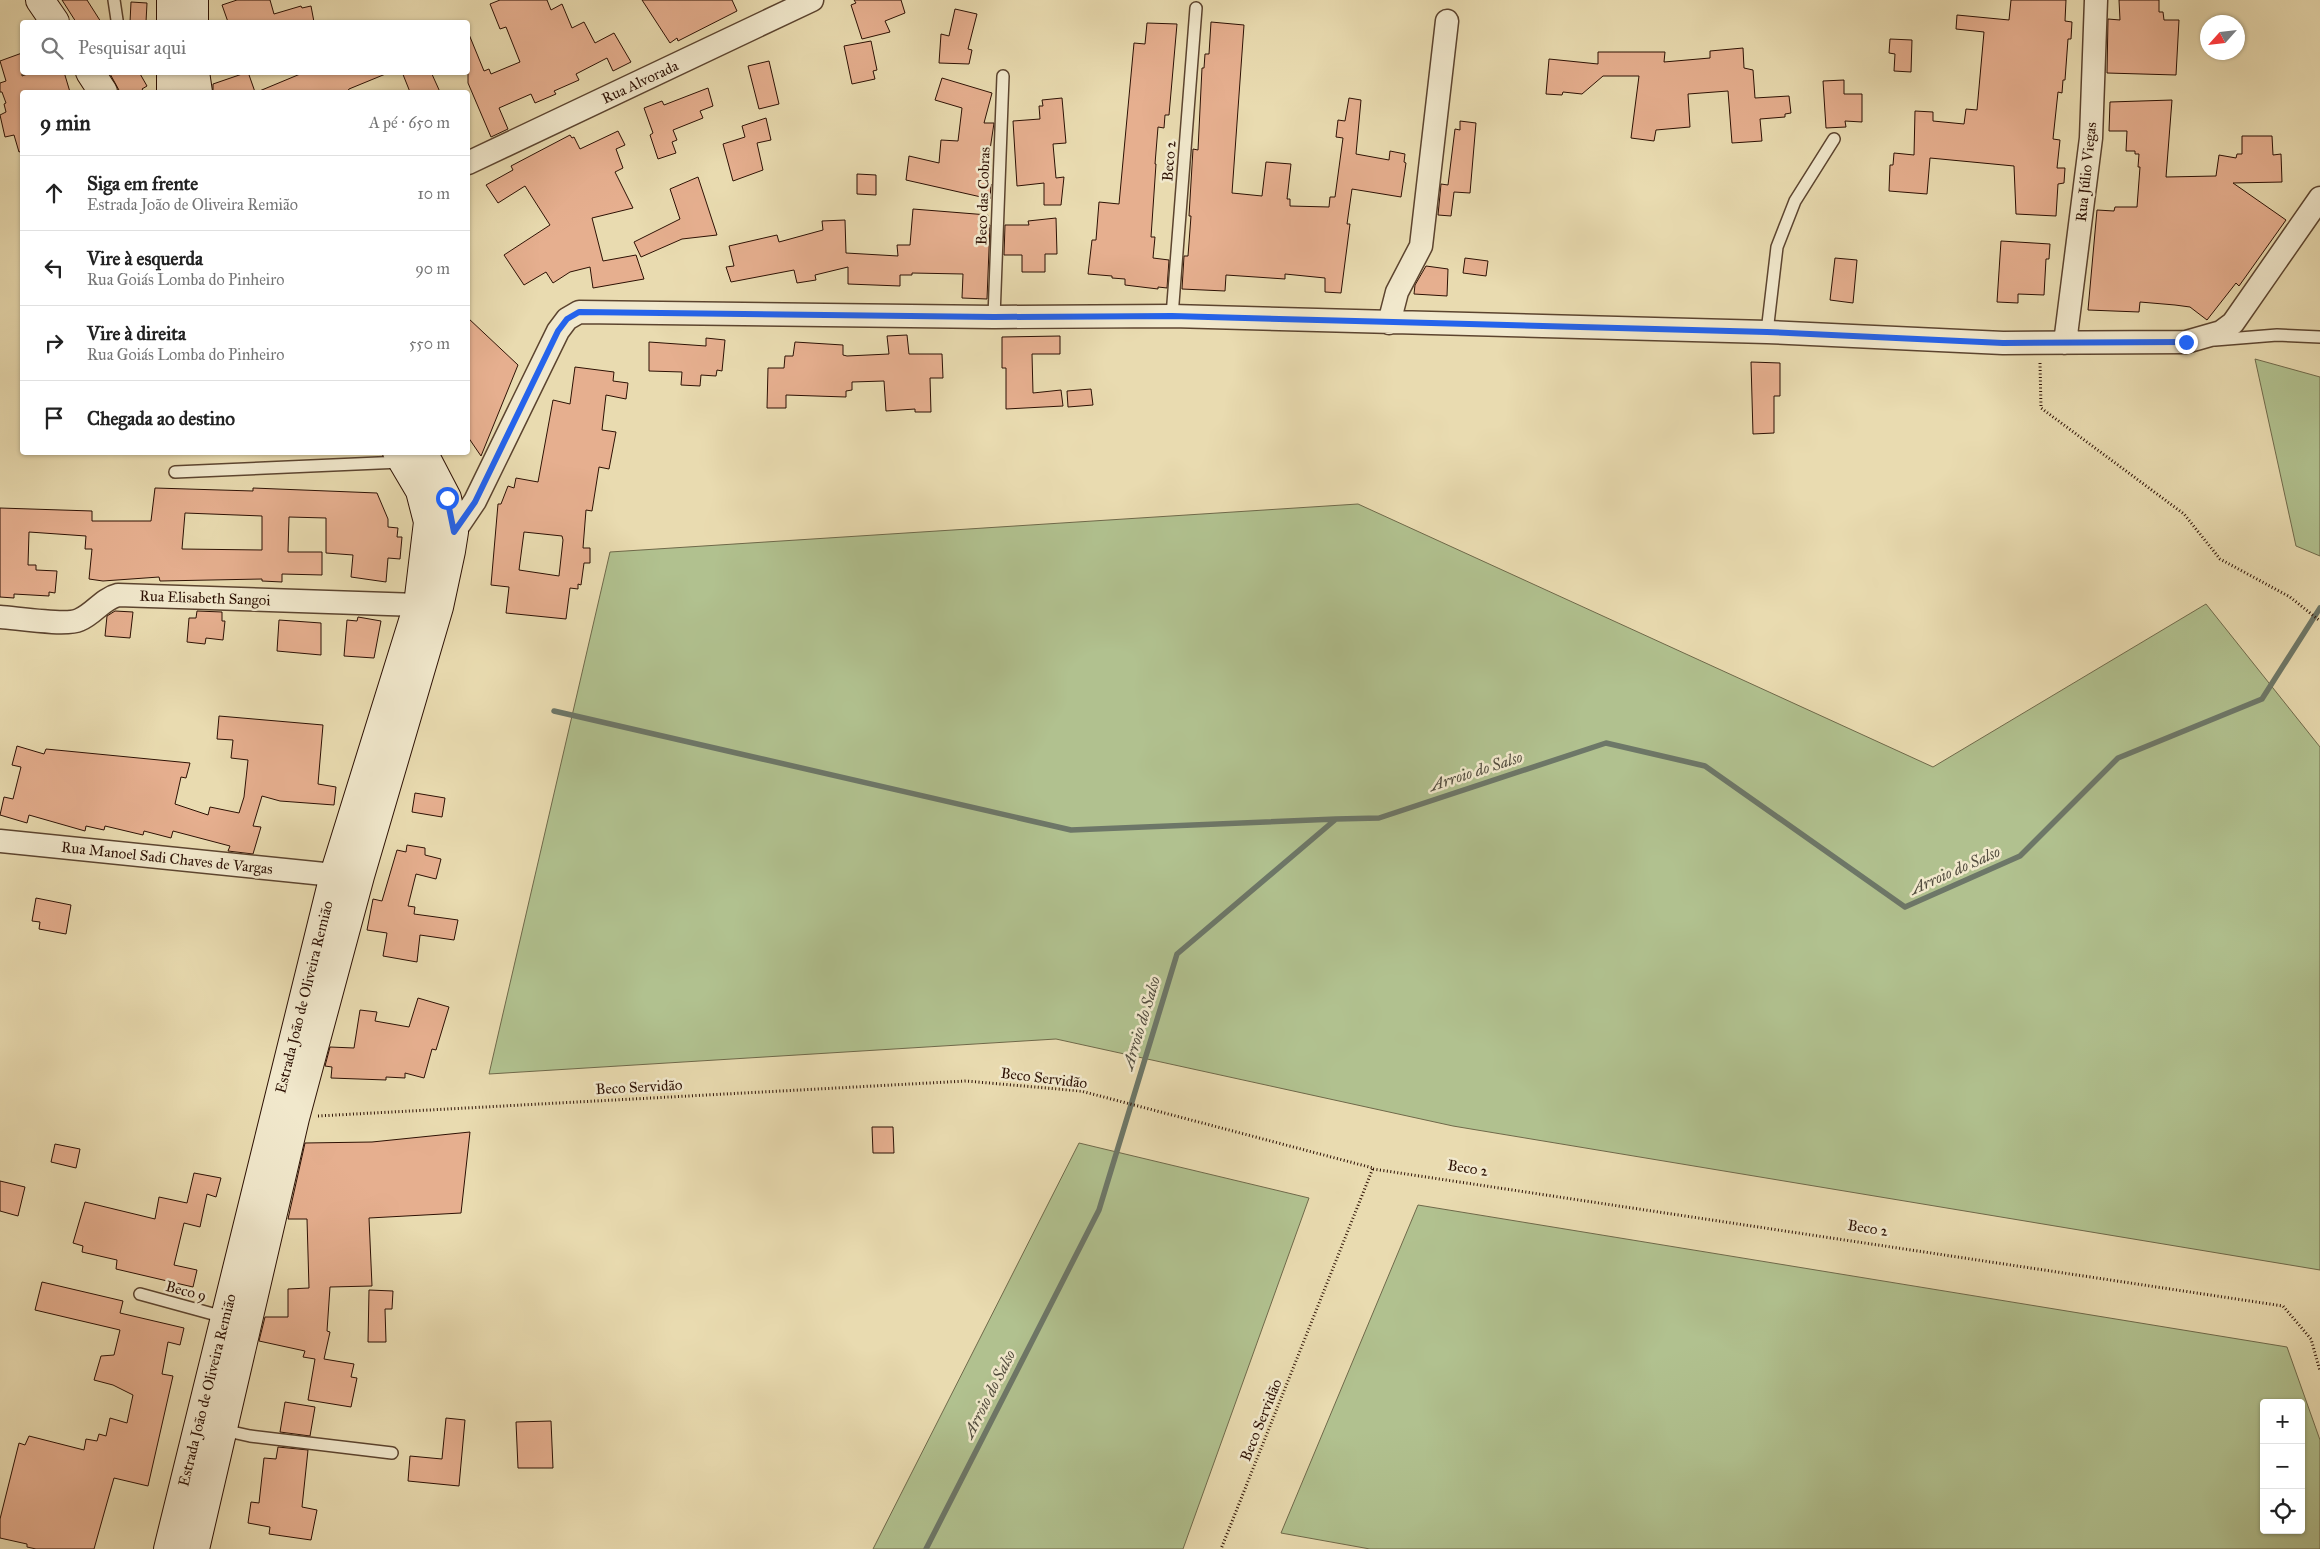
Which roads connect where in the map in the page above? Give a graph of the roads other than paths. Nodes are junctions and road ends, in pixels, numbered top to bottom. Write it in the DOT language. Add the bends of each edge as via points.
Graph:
graph roads {
  1 [pos="40,0"];
  2 [pos="114,0"];
  3 [pos="171,0"];
  4 [pos="194,0"];
  5 [pos="812,0"];
  6 [pos="2096,0"];
  7 [pos="1196,8"];
  8 [pos="55,20"];
  9 [pos="117,20"];
  10 [pos="171,20"];
  11 [pos="194,20"];
  12 [pos="1447,21"];
  13 [pos="92,75"];
  14 [pos="171,75"];
  15 [pos="195,75"];
  16 [pos="1003,76"];
  17 [pos="102,90"];
  18 [pos="171,90"];
  19 [pos="198,90"];
  20 [pos="1834,139"];
  21 [pos="470,162"];
  22 [pos="2320,198"];
  23 [pos="1172,316"];
  24 [pos="994,317"];
  25 [pos="1388,323"];
  26 [pos="1767,332"];
  27 [pos="2320,337"];
  28 [pos="2198,340"];
  29 [pos="2065,343"];
  30 [pos="407,456"];
  31 [pos="176,472"];
  32 [pos="454,532"];
  33 [pos="418,605"];
  34 [pos="0,617"];
  35 [pos="0,841"];
  36 [pos="334,875"];
  37 [pos="140,1294"];
  38 [pos="224,1317"];
  39 [pos="222,1430"];
  40 [pos="392,1453"];
  41 [pos="168,1549"];
  42 [pos="194,1549"];
  1 -- 8 [label="main road"];
  2 -- 9 [label="lane"];
  3 -- 10 [label="main road"];
  4 -- 11 [label="main road"];
  5 -- 21 [label="street, Rua Alvorada"];
  6 -- 29 [label="street, Rua Júlio Viegas" via="2091,138"];
  7 -- 23 [label="lane, Beco 2"];
  12 -- 25 [label="street" via="1420,246 1397,292"];
  13 -- 17 [label="main road"];
  14 -- 18 [label="main road"];
  15 -- 19 [label="main road"];
  16 -- 24 [label="lane, Beco das Cobras"];
  20 -- 26 [label="lane" via="1795,201 1776,247"];
  22 -- 28 [label="street" via="2233,323 2221,332"];
  23 -- 24 [label="street"];
  23 -- 25 [label="street"];
  24 -- 32 [label="street" via="579,312 567,319 558,331 475,502"];
  25 -- 26 [label="street"];
  26 -- 29 [label="street"];
  27 -- 28 [label="lane"];
  28 -- 29 [label="street"];
  30 -- 31 [label="lane"];
  30 -- 32 [label="main road, Estrada João de Oliveira Remião" via="447,498"];
  30 -- 33 [label="main road, Estrada João de Oliveira Remião" via="428,522"];
  32 -- 39 [label="main road, Estrada João de Oliveira Remião" via="438,607 360,876 295,1118"];
  33 -- 34 [label="street, Rua Elisabeth Sangoi" via="118,595 108,597 83,618 71,622"];
  33 -- 36 [label="main road, Estrada João de Oliveira Remião"];
  35 -- 36 [label="street, Rua Manoel Sadi Chaves de Vargas"];
  36 -- 38 [label="main road, Estrada João de Oliveira Remião"];
  37 -- 38 [label="lane, Beco 9"];
  38 -- 41 [label="main road, Estrada João de Oliveira Remião"];
  39 -- 40 [label="lane"];
  39 -- 42 [label="main road, Estrada João de Oliveira Remião"];
}
